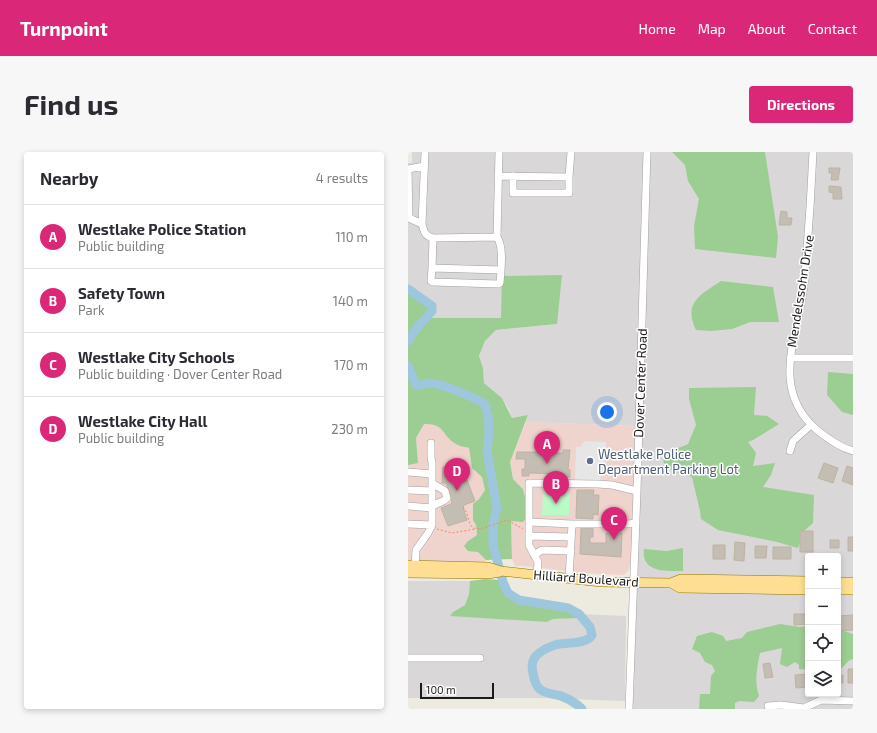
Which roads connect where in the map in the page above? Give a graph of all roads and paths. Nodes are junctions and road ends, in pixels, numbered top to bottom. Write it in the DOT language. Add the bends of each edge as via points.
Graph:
graph roads {
  1 [pos="425,152"];
  2 [pos="499,152"];
  3 [pos="571,152"];
  4 [pos="647,152"];
  5 [pos="813,152"];
  6 [pos="424,166"];
  7 [pos="498,176"];
  8 [pos="513,176"];
  9 [pos="569,177"];
  10 [pos="422,224"];
  11 [pos="497,237"];
  12 [pos="433,238"];
  13 [pos="432,268"];
  14 [pos="501,270"];
  15 [pos="790,358"];
  16 [pos="853,358"];
  17 [pos="811,425"];
  18 [pos="431,443"];
  19 [pos="790,451"];
  20 [pos="853,451"];
  21 [pos="408,472"];
  22 [pos="432,474"];
  23 [pos="432,483"];
  24 [pos="408,490"];
  25 [pos="637,491"];
  26 [pos="432,492"];
  27 [pos="408,506"];
  28 [pos="432,507"];
  29 [pos="463,507"];
  30 [pos="529,522"];
  31 [pos="636,523"];
  32 [pos="408,524"];
  33 [pos="572,524"];
  34 [pos="434,527"];
  35 [pos="476,528"];
  36 [pos="529,533"];
  37 [pos="571,537"];
  38 [pos="570,551"];
  39 [pos="534,555"];
  40 [pos="412,569"];
  41 [pos="537,575"];
  42 [pos="569,579"];
  43 [pos="805,581"];
  44 [pos="841,582"];
  45 [pos="853,582"];
  46 [pos="634,583"];
  47 [pos="671,583"];
  48 [pos="805,590"];
  49 [pos="841,590"];
  50 [pos="853,590"];
  51 [pos="408,658"];
  52 [pos="480,658"];
  53 [pos="853,701"];
  54 [pos="768,706"];
  55 [pos="804,708"];
  56 [pos="629,709"];
  1 -- 6 [label="street"];
  2 -- 7 [label="street"];
  3 -- 9 [label="street"];
  4 -- 25 [label="street, Dover Center Road"];
  5 -- 15 [label="street, Mendelssohn Drive" via="810,223 803,288"];
  6 -- 10 [label="street"];
  6 -- 10 [label="street" via="408,169 409,218"];
  7 -- 8 [label="street"];
  7 -- 11 [label="street"];
  8 -- 9 [label="street"];
  8 -- 9 [label="street" via="513,193 569,193"];
  10 -- 12 [label="street" via="424,233"];
  11 -- 12 [label="street"];
  11 -- 14 [label="street" via="501,247"];
  12 -- 13 [label="street"];
  13 -- 14 [label="street"];
  13 -- 14 [label="street" via="432,281 440,283 498,284"];
  15 -- 16 [label="street"];
  15 -- 17 [label="street, Mendelssohn Drive" via="790,377 794,394 800,411"];
  17 -- 19 [label="street" via="793,441"];
  17 -- 20 [label="street, Mendelssohn Drive" via="829,440"];
  18 -- 22 [label="street"];
  21 -- 22 [label="street"];
  22 -- 23 [label="street"];
  23 -- 26 [label="street"];
  23 -- 28 [label="street" via="445,492 447,498"];
  24 -- 26 [label="street"];
  25 -- 30 [label="street" via="612,485 529,483"];
  25 -- 31 [label="street, Dover Center Road"];
  26 -- 28 [label="street"];
  27 -- 28 [label="street"];
  28 -- 34 [label="street"];
  29 -- 35 [label="path" via="471,525"];
  30 -- 33 [label="street"];
  30 -- 36 [label="street"];
  31 -- 33 [label="street"];
  31 -- 46 [label="street, Dover Center Road"];
  32 -- 34 [label="street"];
  33 -- 37 [label="street"];
  34 -- 35 [label="path" via="452,533"];
  34 -- 40 [label="street" via="416,550"];
  35 -- 36 [label="path" via="507,520"];
  36 -- 37 [label="street"];
  36 -- 39 [label="street" via="529,545"];
  37 -- 38 [label="street"];
  38 -- 39 [label="street" via="542,550"];
  38 -- 42 [label="street"];
  39 -- 41 [label="street" via="538,562"];
  40 -- 41 [label="main road, Hilliard Boulevard" via="489,570"];
  41 -- 42 [label="main road, Hilliard Boulevard"];
  42 -- 46 [label="main road, Hilliard Boulevard"];
  43 -- 47 [label="main road, Hilliard Boulevard" via="681,579"];
  44 -- 45 [label="main road"];
  46 -- 47 [label="main road, Hilliard Boulevard"];
  46 -- 56 [label="street, Dover Center Road"];
  47 -- 48 [label="main road, Hilliard Boulevard" via="680,588"];
  49 -- 50 [label="main road"];
  51 -- 52 [label="street"];
  53 -- 55 [label="street" via="821,700"];
  54 -- 55 [label="street"];
}
